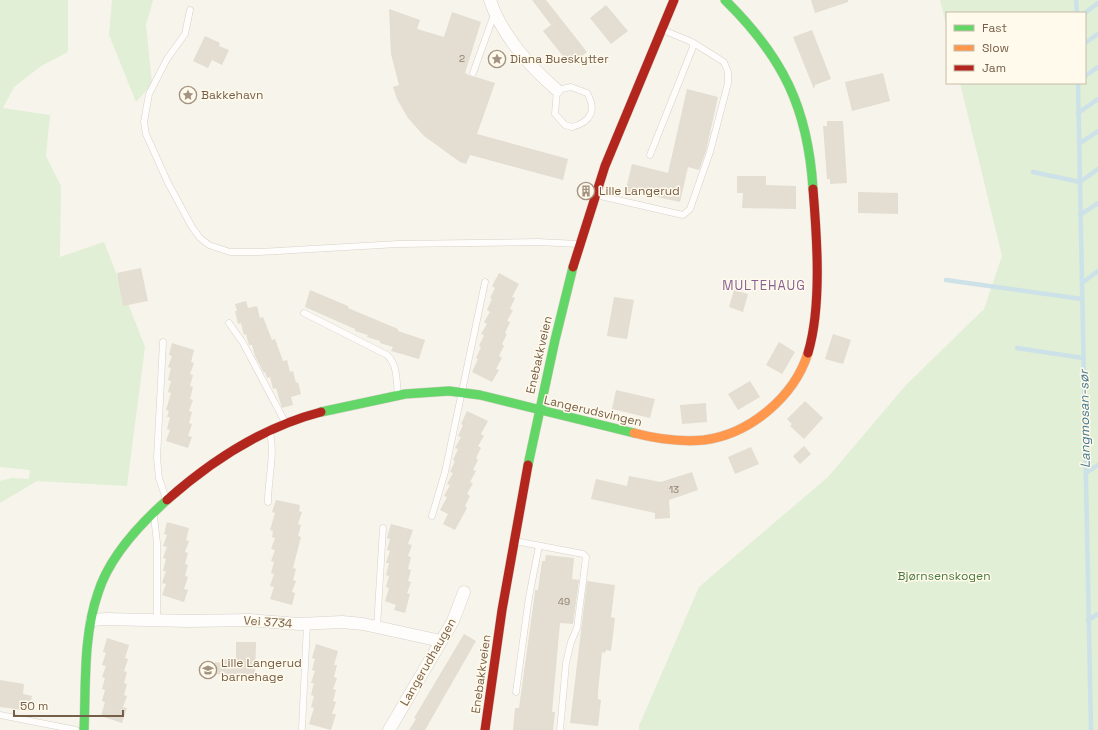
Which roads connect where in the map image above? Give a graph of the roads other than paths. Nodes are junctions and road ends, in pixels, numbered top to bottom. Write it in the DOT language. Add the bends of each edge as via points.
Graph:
graph roads {
  1 [pos="490,0"];
  2 [pos="674,0"];
  3 [pos="725,0"];
  4 [pos="190,10"];
  5 [pos="495,12"];
  6 [pos="662,30"];
  7 [pos="692,42"];
  8 [pos="473,73"];
  9 [pos="557,90"];
  10 [pos="650,155"];
  11 [pos="595,194"];
  12 [pos="579,244"];
  13 [pos="485,282"];
  14 [pos="304,313"];
  15 [pos="229,323"];
  16 [pos="163,342"];
  17 [pos="462,393"];
  18 [pos="398,394"];
  19 [pos="539,411"];
  20 [pos="286,424"];
  21 [pos="270,430"];
  22 [pos="166,499"];
  23 [pos="268,502"];
  24 [pos="153,511"];
  25 [pos="432,516"];
  26 [pos="383,528"];
  27 [pos="514,541"];
  28 [pos="539,546"];
  29 [pos="464,592"];
  30 [pos="92,620"];
  31 [pos="157,620"];
  32 [pos="307,624"];
  33 [pos="377,627"];
  34 [pos="441,641"];
  35 [pos="516,692"];
  36 [pos="0,715"];
  37 [pos="302,728"];
  38 [pos="76,730"];
  39 [pos="84,730"];
  40 [pos="389,730"];
  41 [pos="485,730"];
  42 [pos="560,730"];
  1 -- 5 [label="street"];
  2 -- 6 [label="street, Enebakkveien"];
  3 -- 19 [label="street, Langerudsvingen" via="771,52 790,87 810,148 814,186 815,296 812,339 804,364 793,384 764,415 741,429 715,438 662,438"];
  4 -- 12 [label="lane" via="185,34 167,59 149,94 144,122 146,134 168,183 192,227 209,245 230,252 260,252 398,244"];
  5 -- 8 [label="lane"];
  5 -- 9 [label="street" via="509,37 544,79"];
  6 -- 7 [label="lane"];
  6 -- 11 [label="street, Enebakkveien"];
  7 -- 10 [label="lane" via="693,47"];
  7 -- 11 [label="lane" via="724,62 728,72 728,84 710,152 690,209 683,215"];
  9 -- 9 [label="lane" via="555,114 566,125 572,127 586,121 593,108 586,94 571,87"];
  11 -- 12 [label="street, Enebakkveien"];
  12 -- 19 [label="street, Enebakkveien"];
  13 -- 17 [label="lane"];
  14 -- 18 [label="lane" via="387,355 394,366"];
  15 -- 20 [label="lane" via="243,343"];
  16 -- 22 [label="lane" via="157,458 159,478"];
  17 -- 18 [label="street, Langerudsvingen" via="448,391"];
  17 -- 19 [label="street, Langerudsvingen"];
  17 -- 25 [label="lane" via="445,472"];
  18 -- 20 [label="street, Langerudsvingen" via="332,409"];
  19 -- 27 [label="street, Enebakkveien"];
  20 -- 21 [label="street, Langerudsvingen"];
  21 -- 22 [label="street, Langerudsvingen" via="203,470"];
  21 -- 23 [label="lane" via="272,461"];
  22 -- 24 [label="street, Langerudsvingen"];
  24 -- 30 [label="street, Langerudsvingen" via="105,576"];
  24 -- 31 [label="lane" via="157,543"];
  26 -- 33 [label="lane"];
  27 -- 28 [label="lane"];
  27 -- 41 [label="street, Enebakkveien"];
  28 -- 35 [label="lane" via="528,597"];
  28 -- 42 [label="lane" via="583,554 586,557 577,628 566,663"];
  29 -- 34 [label="street, Langerudhaugen" via="453,621"];
  30 -- 31 [label="street, Vei 3734"];
  30 -- 39 [label="street, Langerudsvingen"];
  31 -- 32 [label="street, Vei 3734" via="249,620"];
  32 -- 33 [label="street, Vei 3734" via="342,622"];
  32 -- 37 [label="lane"];
  33 -- 34 [label="street, Vei 3734"];
  34 -- 40 [label="street, Langerudhaugen"];
  36 -- 38 [label="lane"];
}
